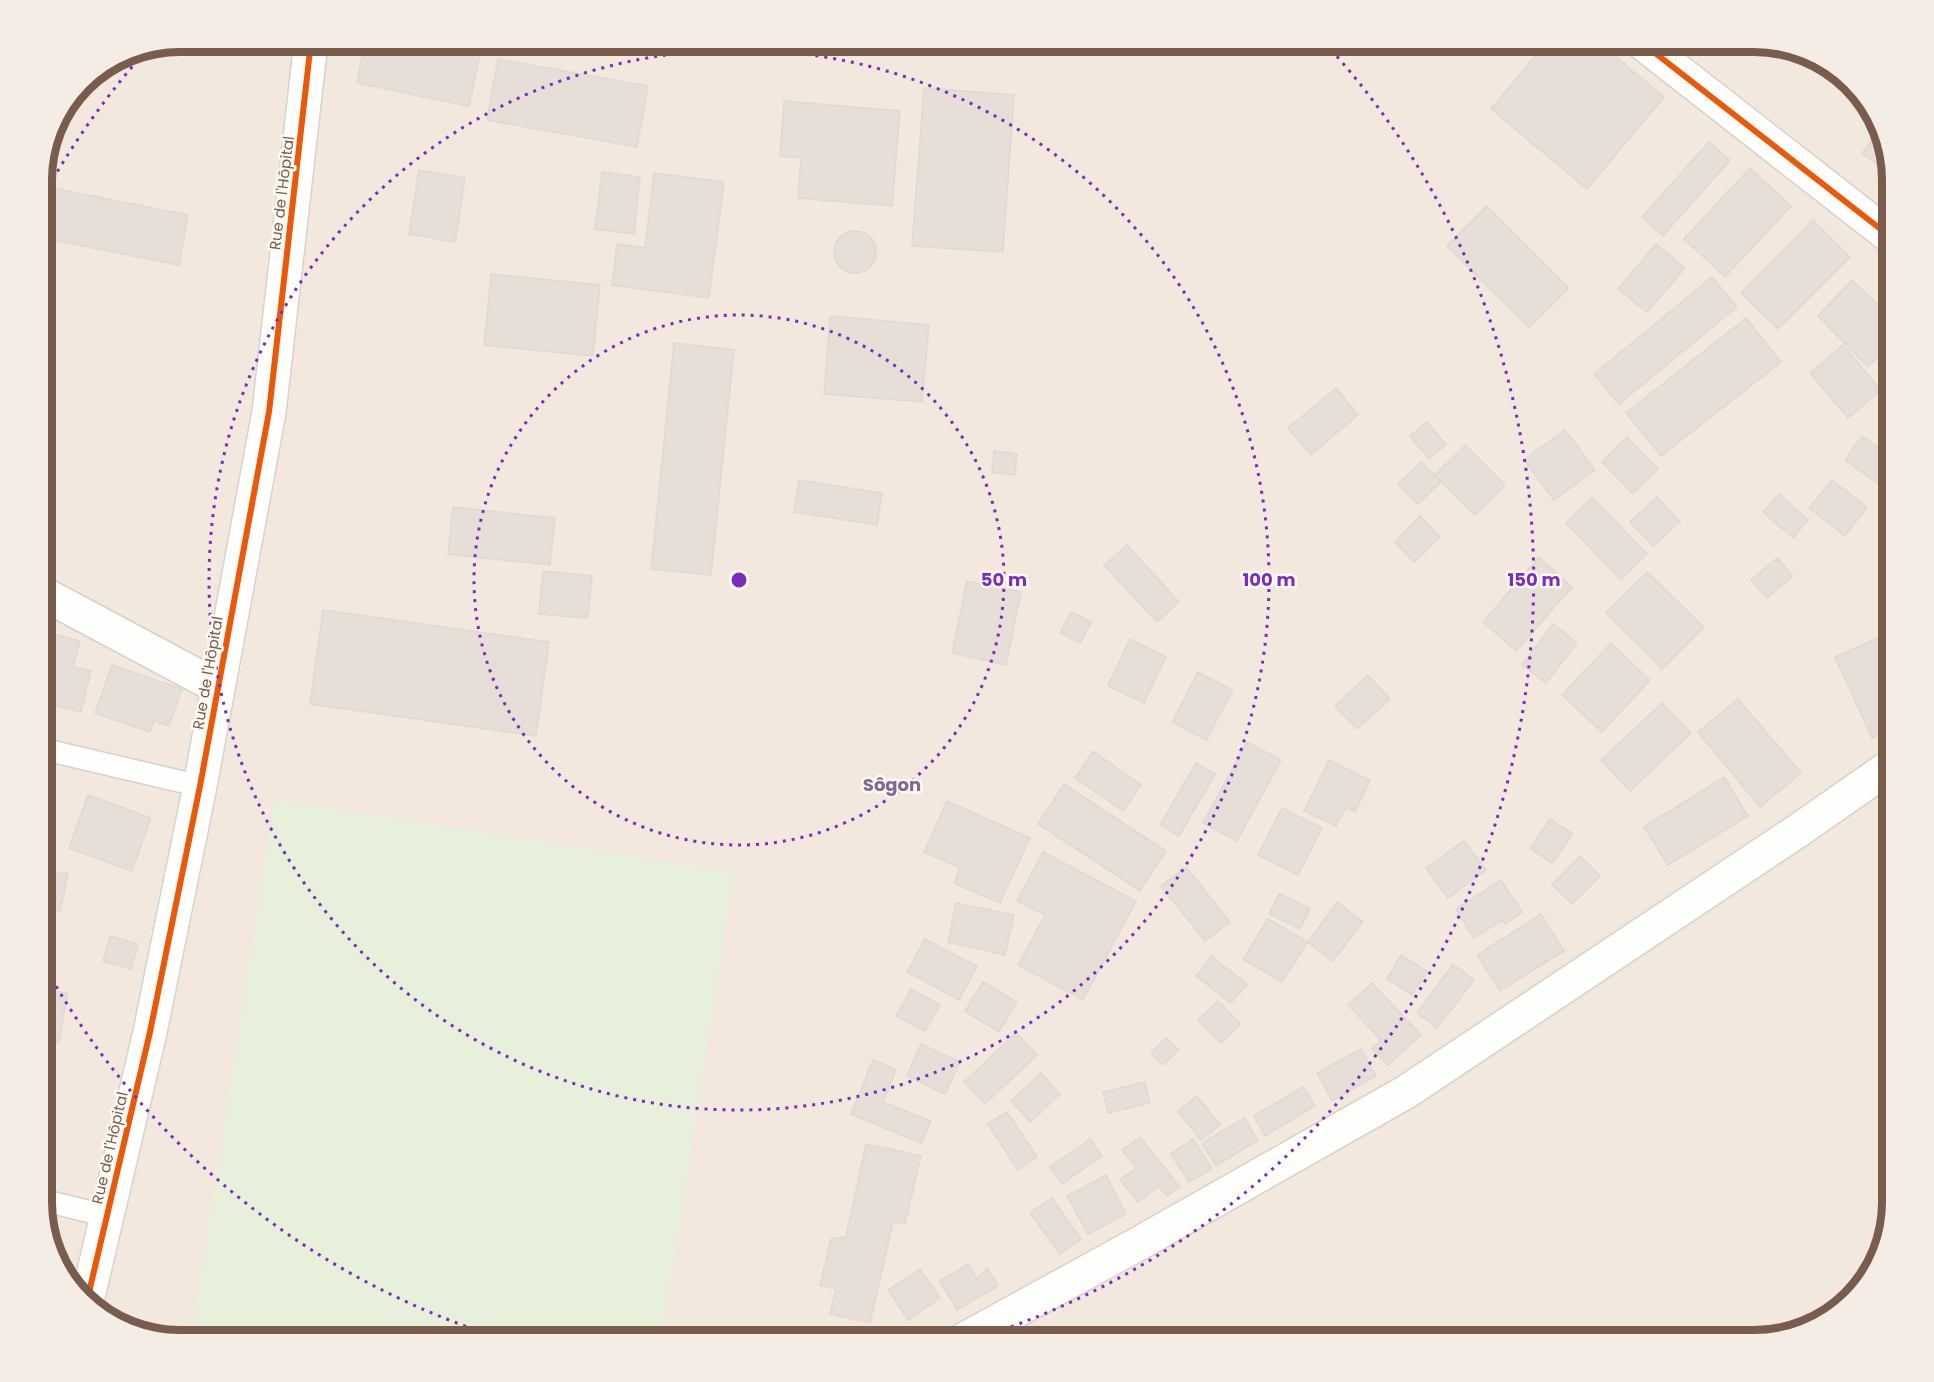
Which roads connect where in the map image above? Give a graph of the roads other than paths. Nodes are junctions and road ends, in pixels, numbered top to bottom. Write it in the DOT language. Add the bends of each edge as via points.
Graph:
graph roads {
  1 [pos="310,52"];
  2 [pos="1654,52"];
  3 [pos="1882,230"];
  4 [pos="53,599"];
  5 [pos="218,687"];
  6 [pos="53,752"];
  7 [pos="1882,772"];
  8 [pos="200,786"];
  9 [pos="53,1203"];
  10 [pos="107,1216"];
  11 [pos="89,1291"];
  12 [pos="981,1330"];
  1 -- 5 [label="street, Rue de l'Hôpital" via="269,412"];
  2 -- 3 [label="street"];
  4 -- 5 [label="street"];
  5 -- 8 [label="street, Rue de l'Hôpital"];
  6 -- 8 [label="lane"];
  7 -- 12 [label="street" via="1406,1092"];
  8 -- 10 [label="street, Rue de l'Hôpital" via="150,1032"];
  9 -- 10 [label="lane"];
  10 -- 11 [label="street, Rue de l'Hôpital"];
}
